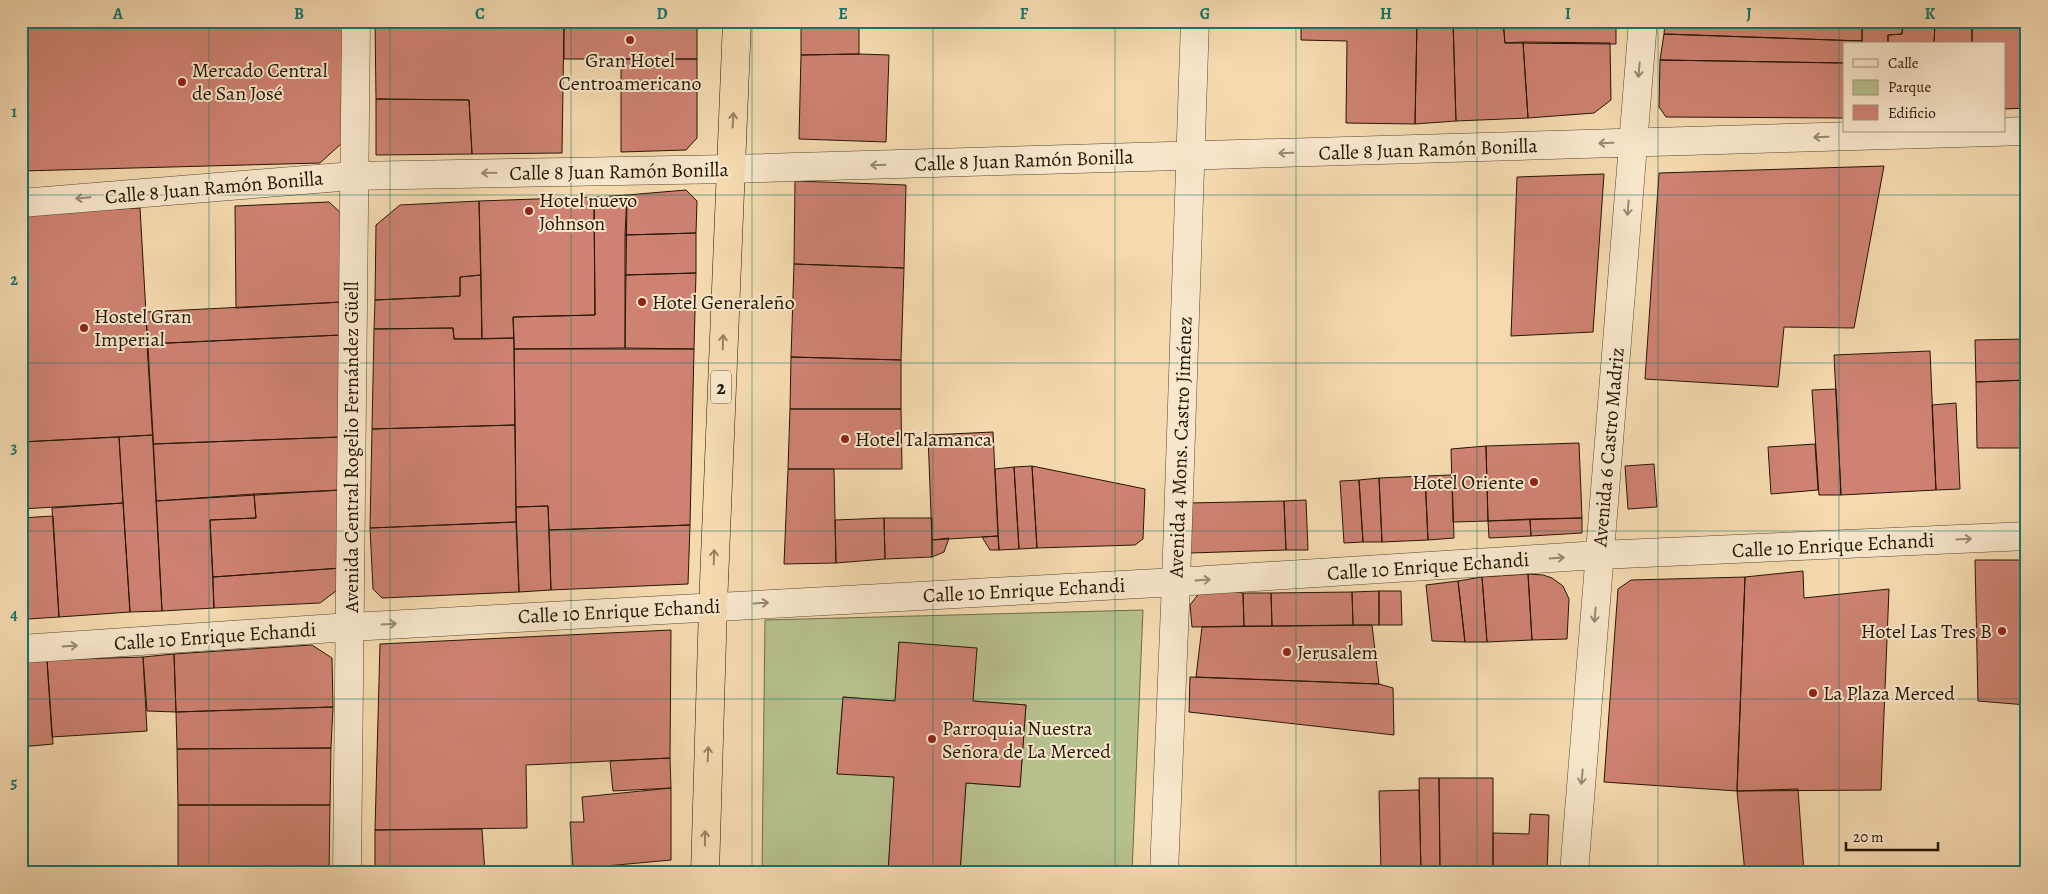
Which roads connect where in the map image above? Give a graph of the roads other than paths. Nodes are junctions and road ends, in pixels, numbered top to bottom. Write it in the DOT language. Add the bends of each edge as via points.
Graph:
graph roads {
  1 [pos="356,21"];
  2 [pos="737,21"];
  3 [pos="1195,21"];
  4 [pos="1643,21"];
  5 [pos="2027,131"];
  6 [pos="1991,132"];
  7 [pos="2006,132"];
  8 [pos="1633,142"];
  9 [pos="1189,156"];
  10 [pos="730,169"];
  11 [pos="353,176"];
  12 [pos="21,203"];
  13 [pos="2027,536"];
  14 [pos="1599,555"];
  15 [pos="1176,582"];
  16 [pos="712,606"];
  17 [pos="350,627"];
  18 [pos="21,649"];
  19 [pos="346,873"];
  20 [pos="705,873"];
  21 [pos="1164,873"];
  22 [pos="1574,873"];
  1 -- 11 [label="street, Avenida Central Rogelio Fernández Güell"];
  10 -- 2 [label="highway, 2, one-way"];
  3 -- 9 [label="street, Avenida 4 Mons. Castro Jiménez"];
  4 -- 8 [label="street, Avenida 6 Castro Madriz, one-way"];
  5 -- 7 [label="street, Calle 8 Juan Ramón Bonilla, one-way"];
  6 -- 8 [label="street, Calle 8 Juan Ramón Bonilla, one-way"];
  8 -- 9 [label="street, Calle 8 Juan Ramón Bonilla, one-way"];
  8 -- 14 [label="street, Avenida 6 Castro Madriz, one-way"];
  9 -- 10 [label="street, Calle 8 Juan Ramón Bonilla, one-way"];
  9 -- 15 [label="street, Avenida 4 Mons. Castro Jiménez"];
  10 -- 11 [label="street, Calle 8 Juan Ramón Bonilla, one-way"];
  16 -- 10 [label="highway, 2, one-way"];
  11 -- 12 [label="street, Calle 8 Juan Ramón Bonilla, one-way"];
  11 -- 17 [label="street, Avenida Central Rogelio Fernández Güell"];
  14 -- 13 [label="street, Calle 10 Enrique Echandi, one-way"];
  15 -- 14 [label="street, Calle 10 Enrique Echandi, one-way"];
  14 -- 22 [label="street, Avenida 6 Castro Madriz, one-way"];
  16 -- 15 [label="street, Calle 10 Enrique Echandi, one-way"];
  15 -- 21 [label="street, Avenida 4 Mons. Castro Jiménez"];
  17 -- 16 [label="street, Calle 10 Enrique Echandi, one-way"];
  20 -- 16 [label="highway, 2, one-way"];
  18 -- 17 [label="street, Calle 10 Enrique Echandi, one-way"];
  17 -- 19 [label="street, Avenida Central Rogelio Fernández Güell"];
}
